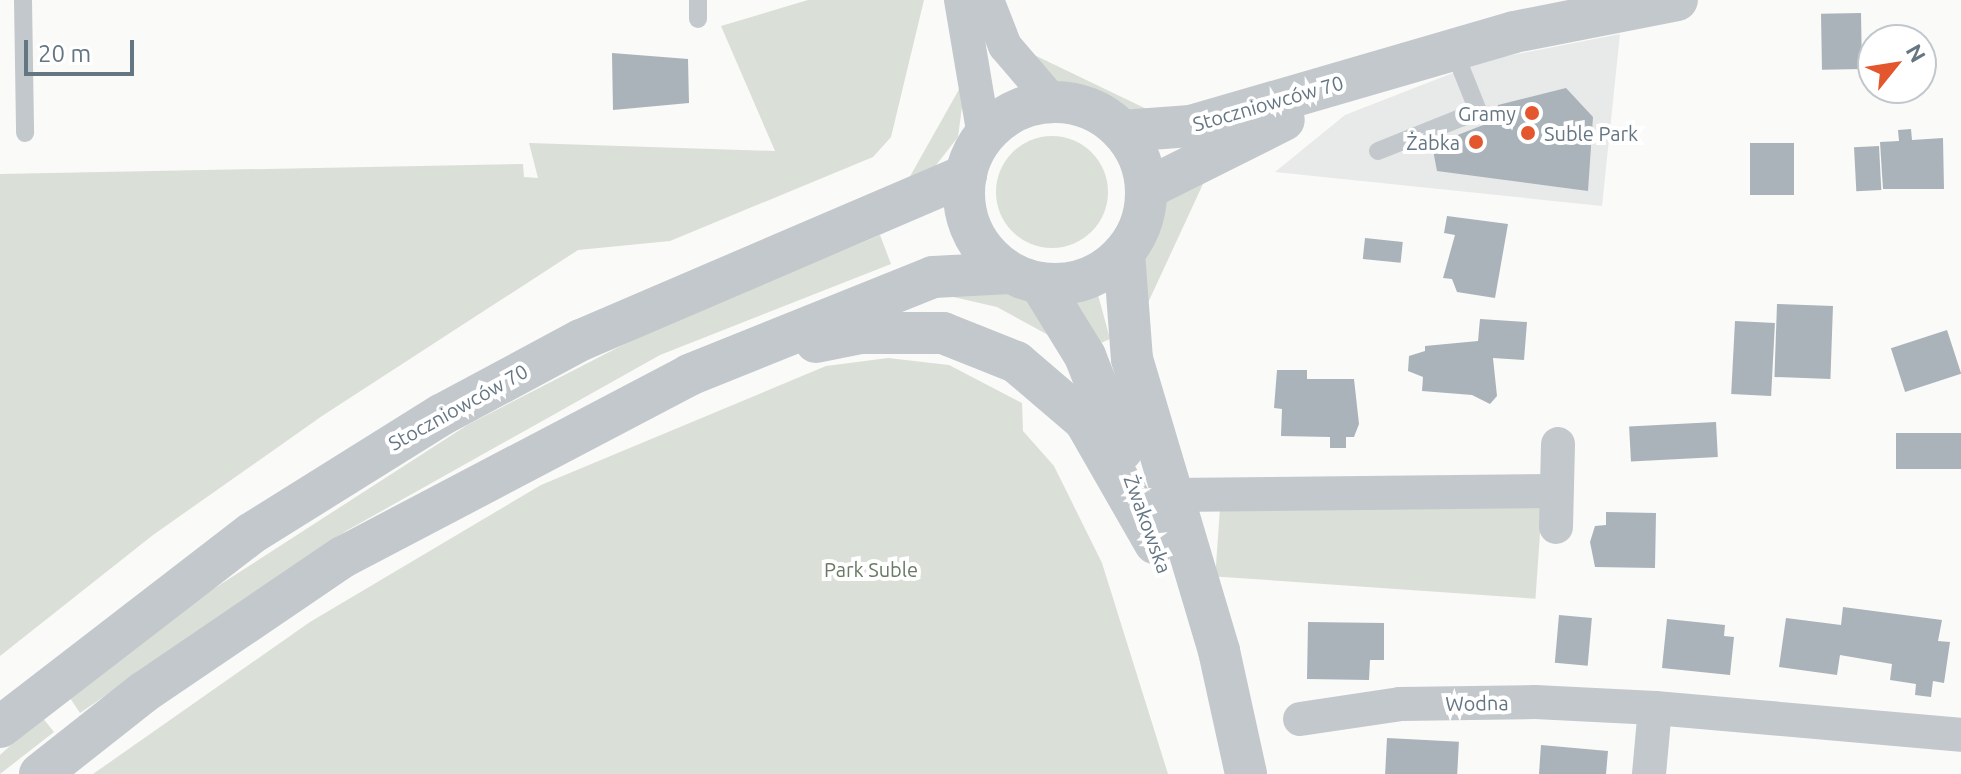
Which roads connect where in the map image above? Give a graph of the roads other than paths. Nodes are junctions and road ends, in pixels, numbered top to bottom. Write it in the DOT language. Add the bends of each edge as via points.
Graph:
graph roads {
  1 [pos="23,0"];
  2 [pos="698,0"];
  3 [pos="961,0"];
  4 [pos="987,0"];
  5 [pos="1677,0"];
  6 [pos="698,19"];
  7 [pos="1454,51"];
  8 [pos="1413,63"];
  9 [pos="1053,102"];
  10 [pos="1122,131"];
  11 [pos="25,133"];
  12 [pos="984,136"];
  13 [pos="1378,151"];
  14 [pos="966,175"];
  15 [pos="1146,189"];
  16 [pos="1124,253"];
  17 [pos="1025,278"];
  18 [pos="725,360"];
  19 [pos="1558,444"];
  20 [pos="1556,491"];
  21 [pos="1171,495"];
  22 [pos="1556,527"];
  23 [pos="1155,543"];
  24 [pos="1655,708"];
  25 [pos="1300,719"];
  26 [pos="0,727"];
  27 [pos="1961,735"];
  28 [pos="40,774"];
  29 [pos="1235,774"];
  30 [pos="1246,774"];
  31 [pos="1649,774"];
  1 -- 11 [label="lane"];
  2 -- 6 [label="lane"];
  3 -- 12 [label="street"];
  4 -- 9 [label="street" via="1005,46"];
  5 -- 7 [label="street, Stoczniowców 70" via="1579,16"];
  7 -- 8 [label="street, Stoczniowców 70"];
  7 -- 13 [label="lane" via="1478,111"];
  8 -- 10 [label="street, Stoczniowców 70" via="1191,126"];
  8 -- 15 [label="street, Stoczniowców 70"];
  9 -- 10 [label="street" via="1078,105"];
  9 -- 12 [label="street" via="1015,112"];
  10 -- 15 [label="street" via="1143,168"];
  12 -- 14 [label="street"];
  14 -- 17 [label="street" via="964,203 972,231 988,255"];
  14 -- 26 [label="street, Stoczniowców 70" via="581,340 441,415 252,533"];
  15 -- 16 [label="street" via="1141,223"];
  16 -- 17 [label="street" via="1086,279"];
  16 -- 21 [label="street, Żwakowska" via="1132,359"];
  17 -- 18 [label="street" via="933,277"];
  17 -- 23 [label="street, Żwakowska" via="1096,378"];
  18 -- 23 [label="street" via="861,333 943,333 980,344 1044,381 1085,421"];
  18 -- 28 [label="street" via="343,557 144,692"];
  19 -- 20 [label="street"];
  20 -- 21 [label="street, Żwakowska"];
  20 -- 22 [label="street"];
  21 -- 30 [label="street, Żwakowska" via="1219,651"];
  23 -- 29 [label="street, Żwakowska"];
  24 -- 25 [label="street, Wodna" via="1535,702 1400,704"];
  24 -- 27 [label="street, Wodna"];
  24 -- 31 [label="street"];
}
